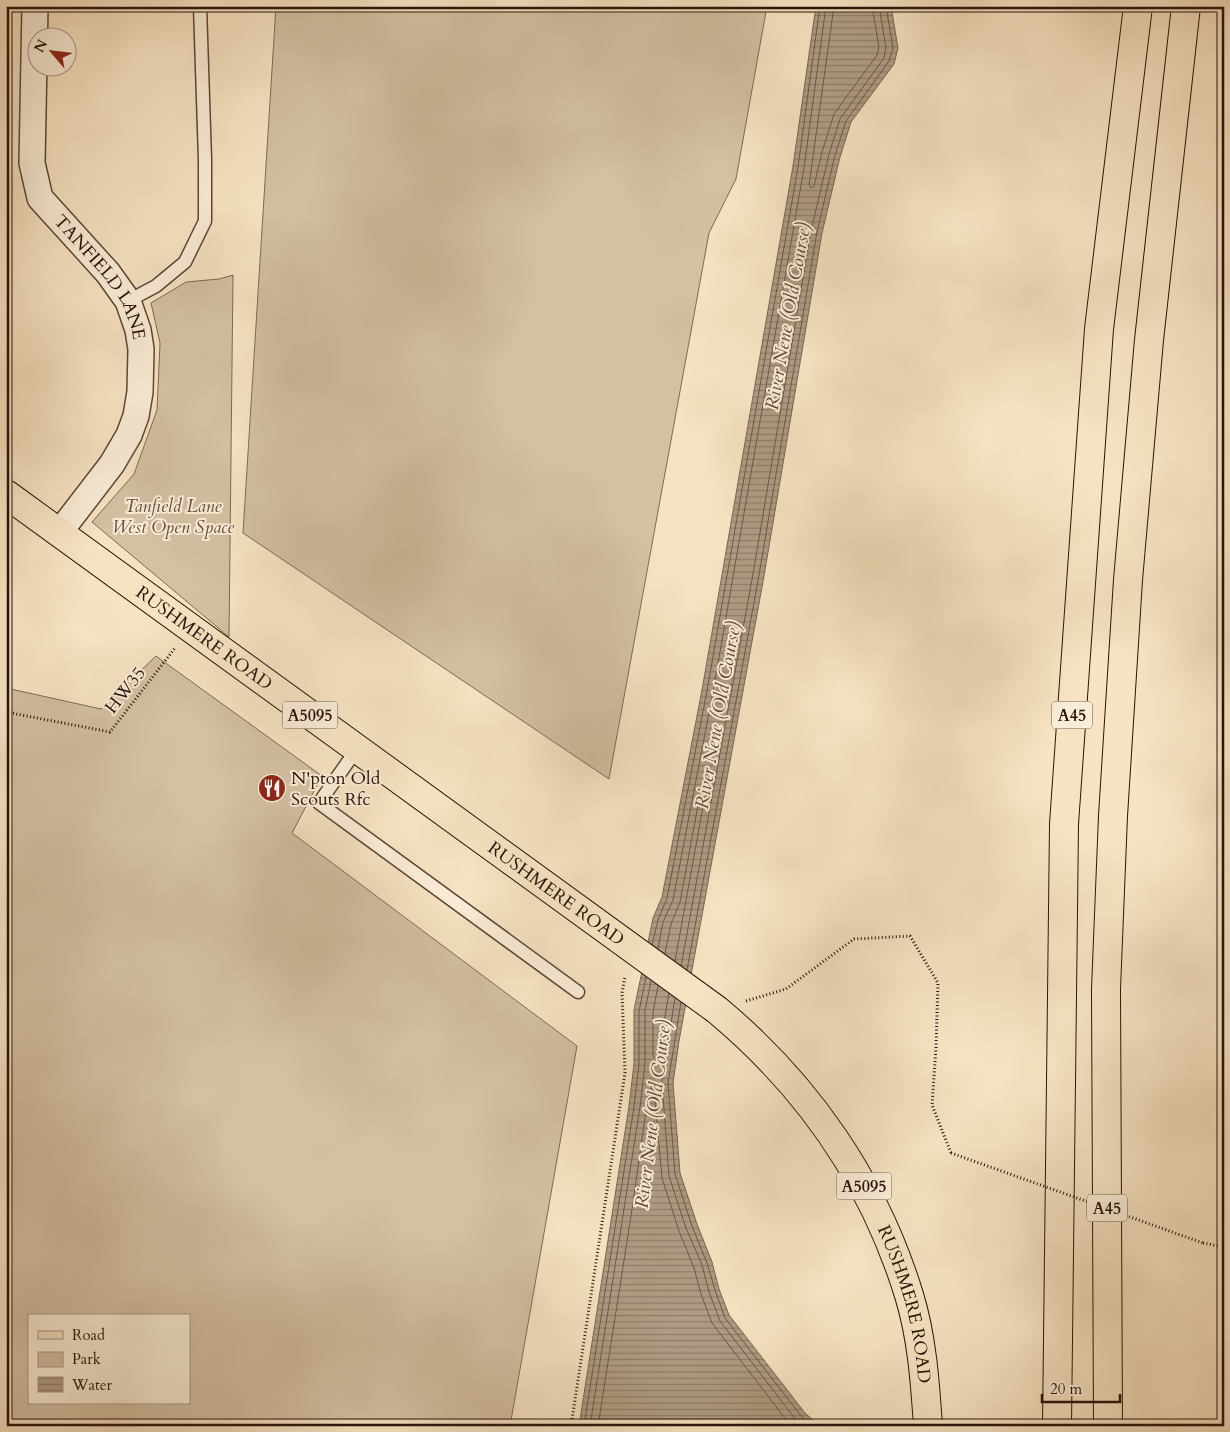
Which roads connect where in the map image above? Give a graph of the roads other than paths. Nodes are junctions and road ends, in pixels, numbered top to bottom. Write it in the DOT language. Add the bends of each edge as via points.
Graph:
graph roads {
  1 [pos="35,6"];
  2 [pos="200,6"];
  3 [pos="1138,6"];
  4 [pos="1186,6"];
  5 [pos="128,302"];
  6 [pos="6,494"];
  7 [pos="59,532"];
  8 [pos="357,749"];
  9 [pos="578,992"];
  10 [pos="928,1426"];
  11 [pos="1057,1426"];
  12 [pos="1108,1426"];
  1 -- 5 [label="street, TANFIELD LANE" via="32,162 40,198 108,273"];
  2 -- 5 [label="lane" via="205,221 185,262 156,286"];
  3 -- 11 [label="main road, A45" via="1099,329 1064,824"];
  4 -- 12 [label="main road, A45" via="1148,350 1128,580 1113,816 1106,989"];
  5 -- 7 [label="street, TANFIELD LANE" via="141,349 136,416 112,464"];
  6 -- 7 [label="main road, RUSHMERE ROAD / A5095"];
  7 -- 8 [label="main road, RUSHMERE ROAD / A5095"];
  8 -- 9 [label="lane" via="319,803"];
  8 -- 10 [label="main road, RUSHMERE ROAD / A5095" via="709,1004 753,1041 802,1095 861,1180 894,1253 920,1339"];
}
